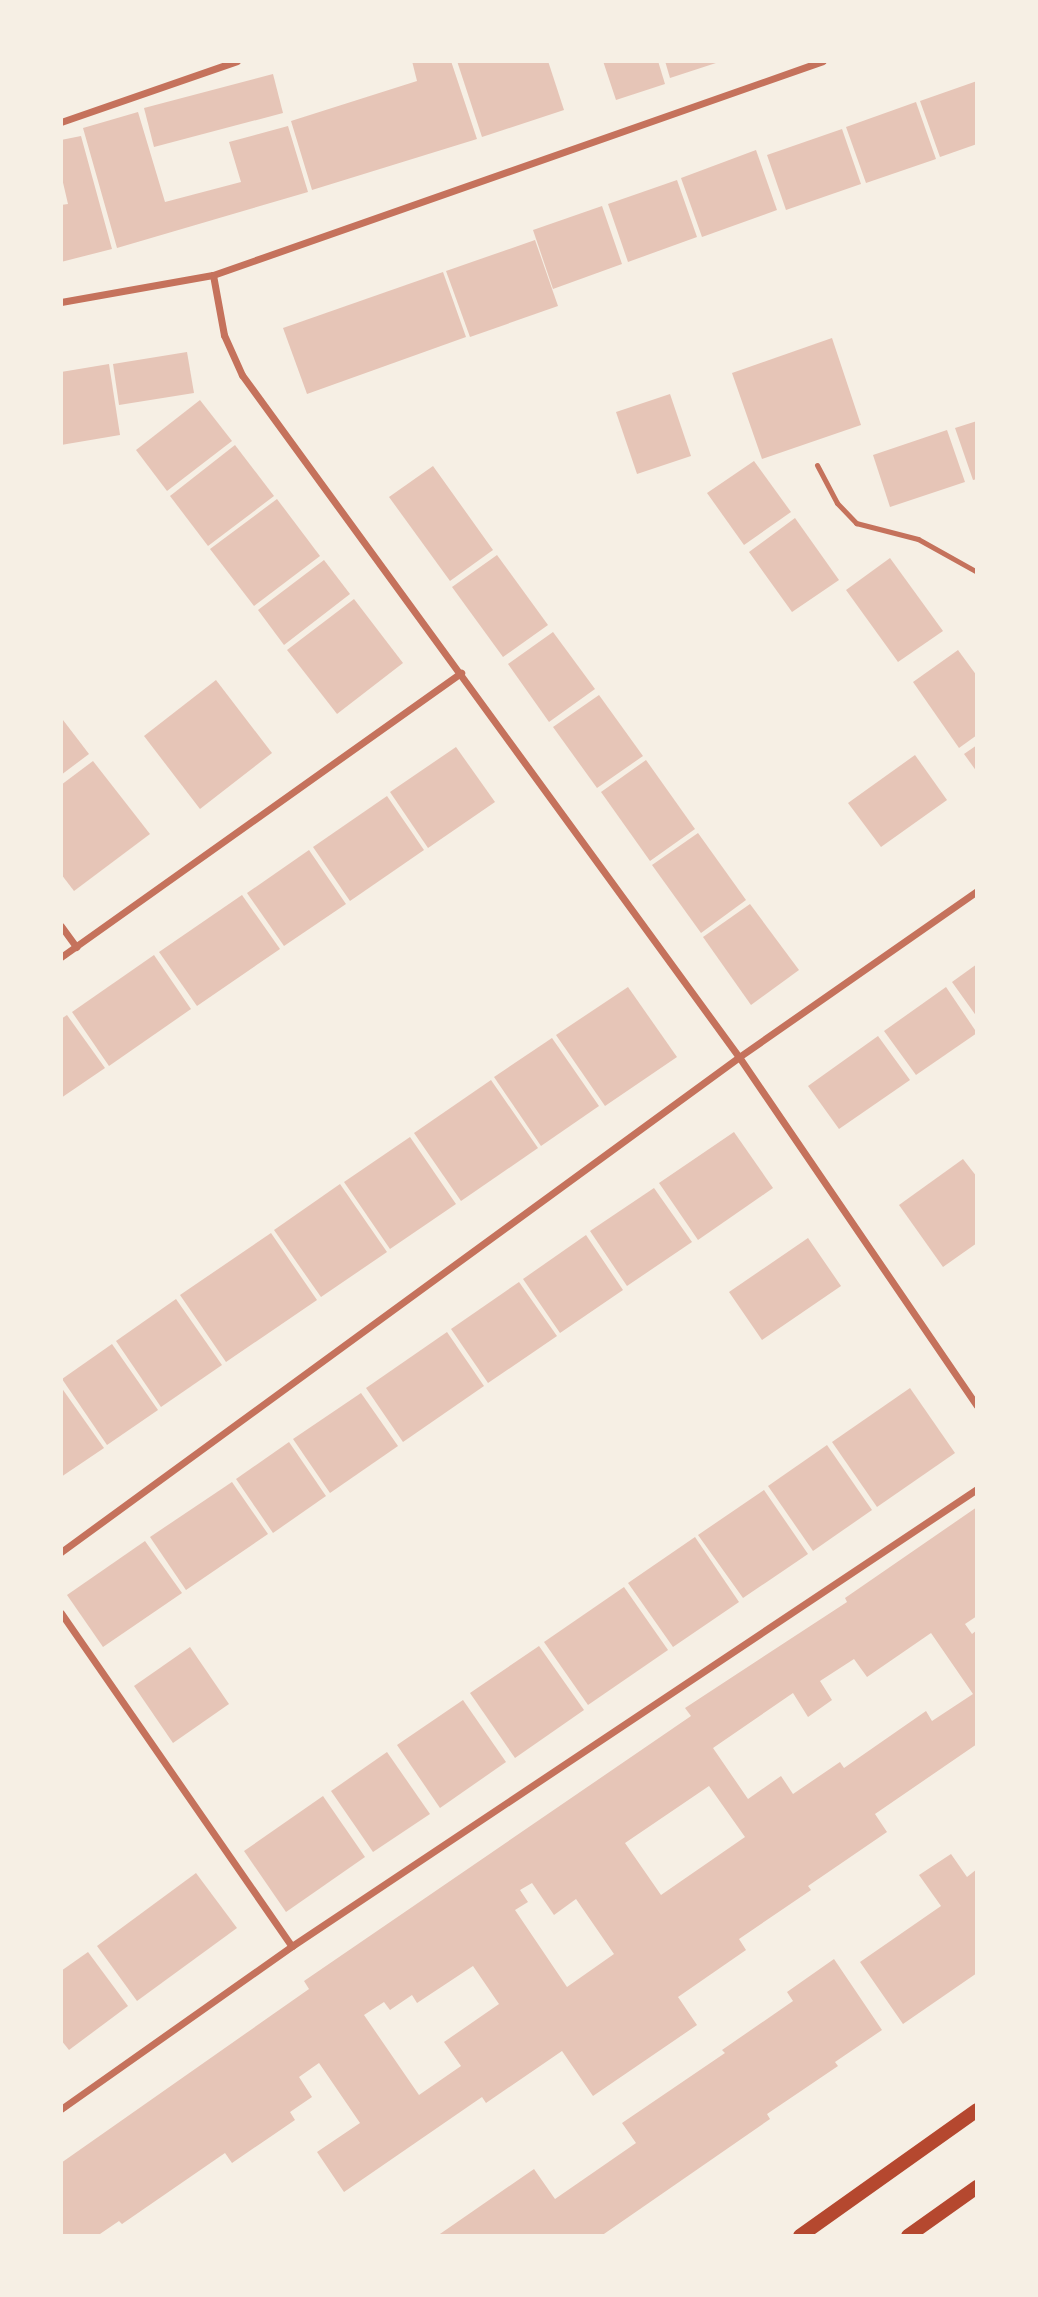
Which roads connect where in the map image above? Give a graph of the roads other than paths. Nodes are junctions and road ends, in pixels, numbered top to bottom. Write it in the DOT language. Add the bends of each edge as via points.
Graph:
graph roads {
  1 [pos="237,61"];
  2 [pos="822,61"];
  3 [pos="61,122"];
  4 [pos="213,275"];
  5 [pos="61,302"];
  6 [pos="817,466"];
  7 [pos="977,572"];
  8 [pos="461,673"];
  9 [pos="977,891"];
  10 [pos="61,926"];
  11 [pos="76,947"];
  12 [pos="61,957"];
  13 [pos="739,1057"];
  14 [pos="977,1406"];
  15 [pos="977,1489"];
  16 [pos="61,1552"];
  17 [pos="61,1613"];
  18 [pos="292,1946"];
  19 [pos="61,2109"];
  20 [pos="977,2110"];
  21 [pos="977,2187"];
  22 [pos="800,2236"];
  23 [pos="908,2236"];
  1 -- 3 [label="street"];
  2 -- 4 [label="street"];
  4 -- 5 [label="street"];
  4 -- 8 [label="street" via="223,335 242,375"];
  6 -- 7 [label="lane" via="838,503 856,523 918,539"];
  8 -- 11 [label="street"];
  8 -- 13 [label="street"];
  9 -- 13 [label="street"];
  10 -- 11 [label="street"];
  11 -- 12 [label="street"];
  13 -- 14 [label="street"];
  13 -- 16 [label="street"];
  15 -- 18 [label="street"];
  17 -- 18 [label="street"];
  18 -- 19 [label="street"];
  20 -- 22 [label="main road"];
  21 -- 23 [label="main road"];
}
